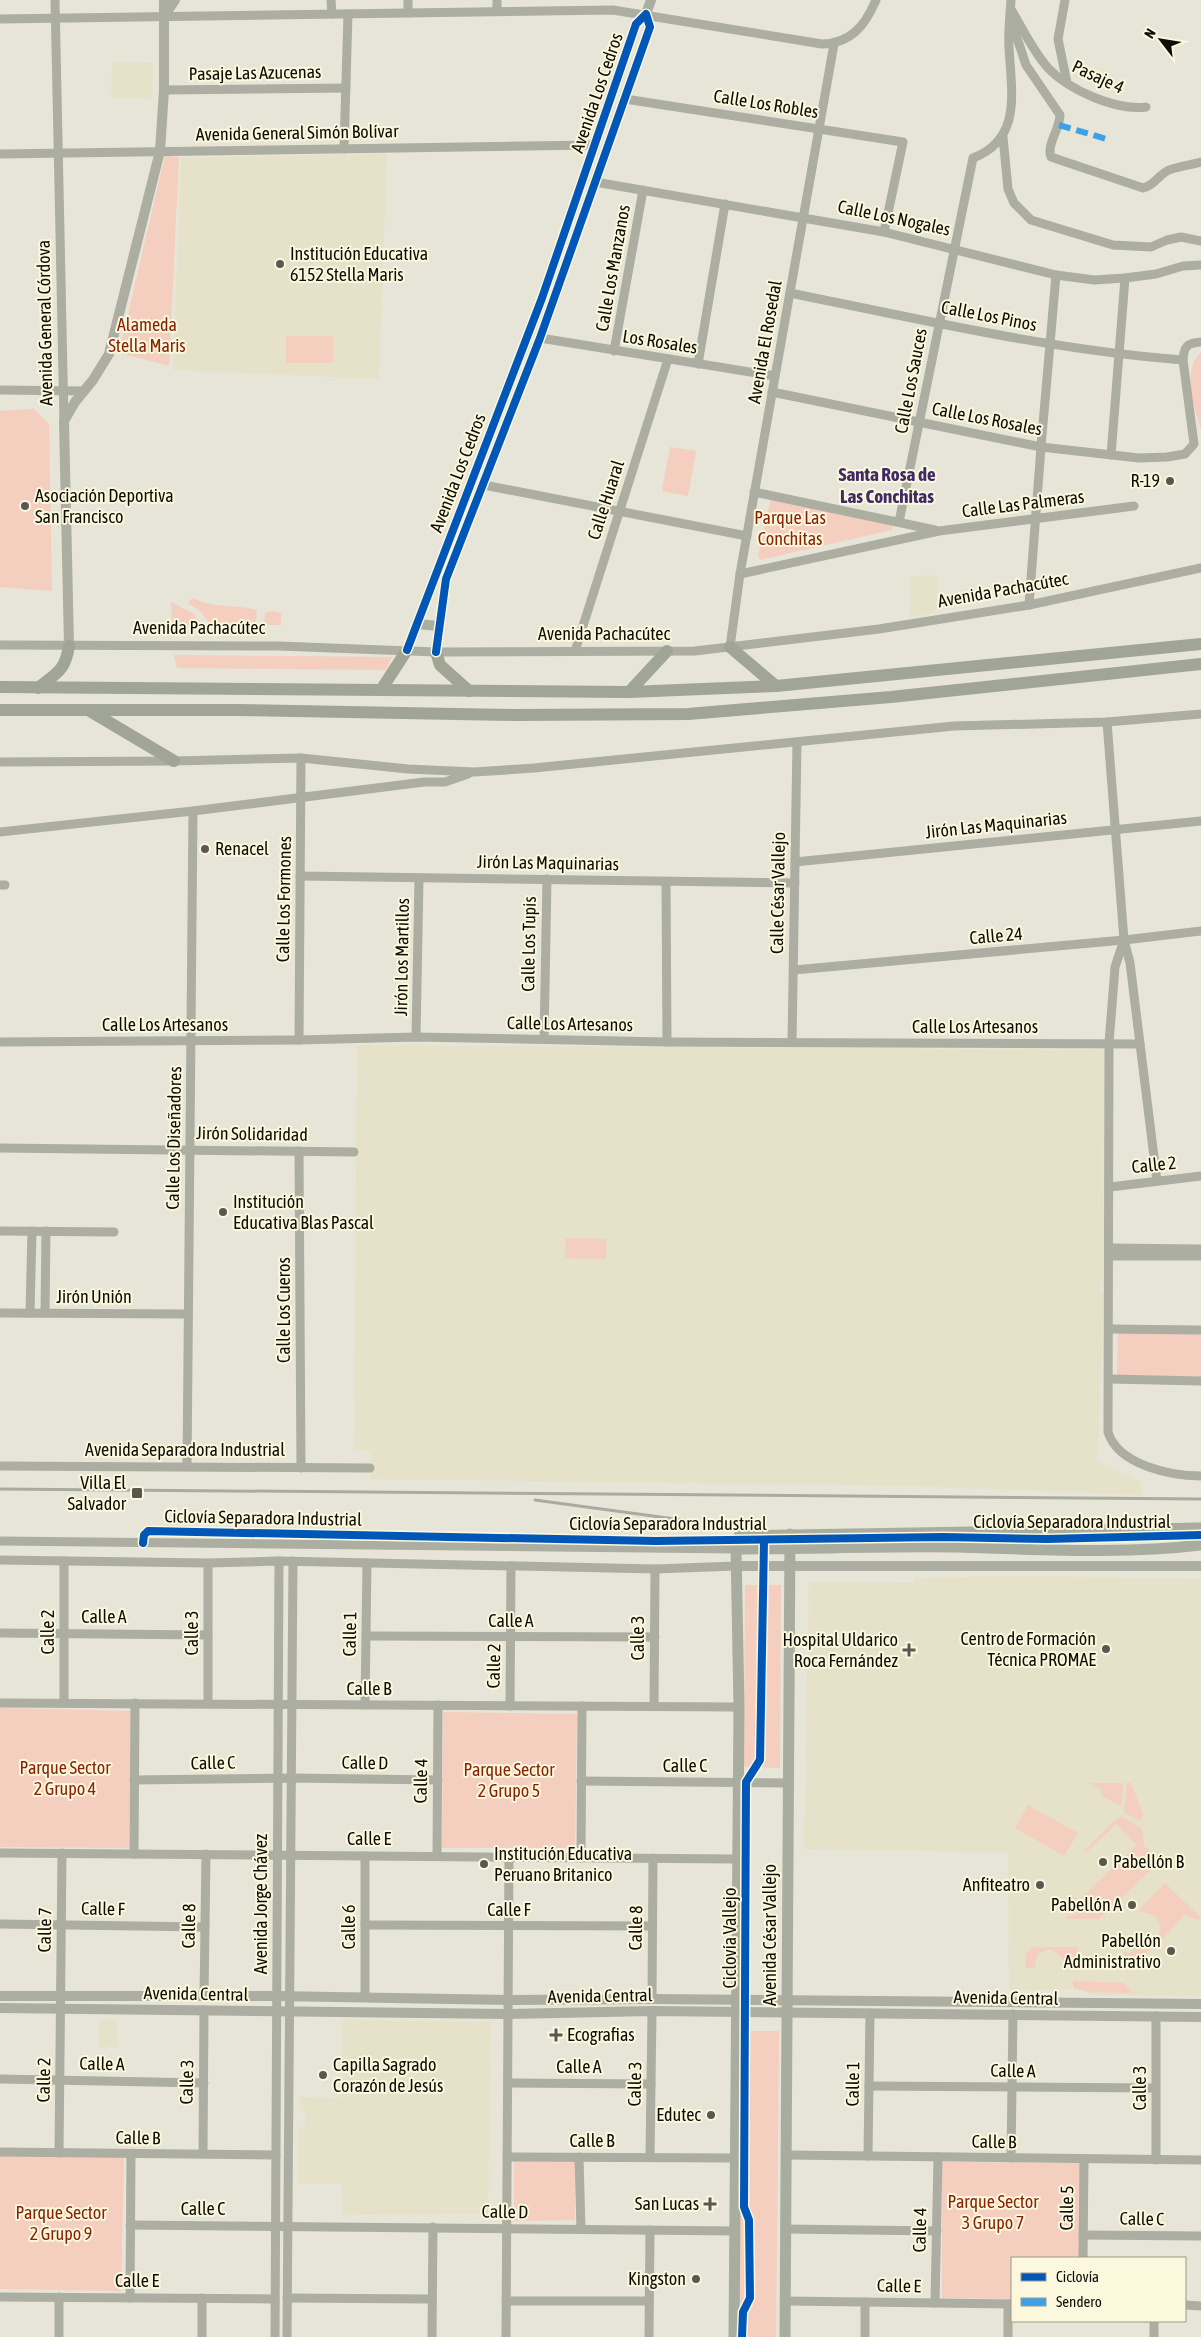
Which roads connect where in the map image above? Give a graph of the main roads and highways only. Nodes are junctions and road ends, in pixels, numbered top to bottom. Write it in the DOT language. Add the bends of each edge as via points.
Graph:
graph roads {
  1 [pos="1201,644"];
  2 [pos="69,646"];
  3 [pos="730,647"];
  4 [pos="407,650"];
  5 [pos="667,651"];
  6 [pos="436,652"];
  7 [pos="1201,664"];
  8 [pos="961,668"];
  9 [pos="776,686"];
  10 [pos="0,687"];
  11 [pos="38,688"];
  12 [pos="962,689"];
  13 [pos="381,690"];
  14 [pos="469,691"];
  15 [pos="514,692"];
  16 [pos="629,692"];
  17 [pos="6,710"];
  18 [pos="90,711"];
  19 [pos="514,715"];
  20 [pos="0,718"];
  21 [pos="174,761"];
  22 [pos="1201,1528"];
  23 [pos="790,1534"];
  24 [pos="1201,1545"];
  25 [pos="736,1549"];
  26 [pos="789,1550"];
  27 [pos="734,2337"];
  28 [pos="785,2337"];
  1 -- 8 [label="main road"];
  2 -- 11 [label="main road" via="66,662"];
  3 -- 9 [label="main road"];
  4 -- 13 [label="main road"];
  5 -- 16 [label="main road"];
  6 -- 14 [label="main road" via="440,665"];
  7 -- 12 [label="main road"];
  8 -- 9 [label="main road"];
  8 -- 12 [label="main road"];
  9 -- 16 [label="main road"];
  10 -- 11 [label="main road"];
  11 -- 13 [label="main road"];
  12 -- 19 [label="main road" via="688,714"];
  13 -- 14 [label="main road"];
  14 -- 15 [label="main road"];
  15 -- 16 [label="main road"];
  15 -- 19 [label="main road"];
  17 -- 18 [label="main road"];
  17 -- 20 [label="main road"];
  18 -- 19 [label="main road"];
  18 -- 21 [label="main road"];
  22 -- 23 [label="main road"];
  23 -- 25 [label="main road, Avenida César Vallejo" via="739,1536"];
  23 -- 26 [label="main road, Avenida César Vallejo"];
  24 -- 26 [label="main road" via="1087,1550 914,1547"];
  25 -- 26 [label="main road"];
  25 -- 27 [label="main road, Avenida César Vallejo" via="739,1707"];
  26 -- 28 [label="main road, Avenida César Vallejo"];
}
